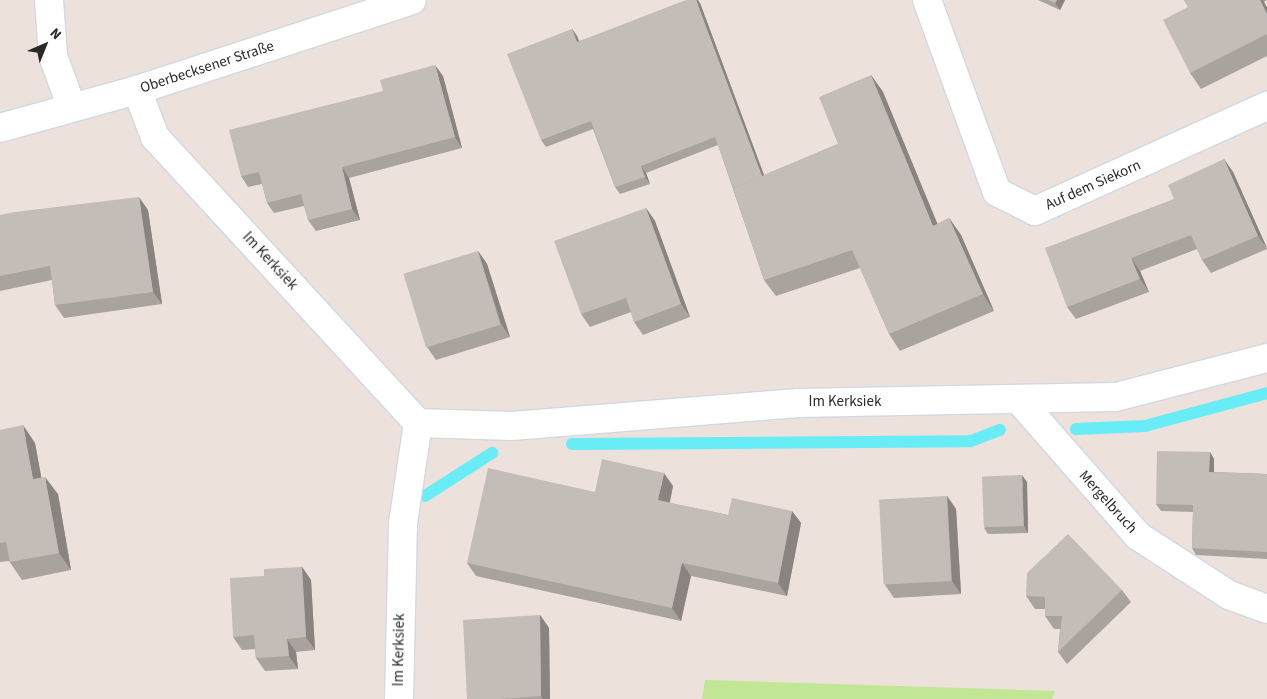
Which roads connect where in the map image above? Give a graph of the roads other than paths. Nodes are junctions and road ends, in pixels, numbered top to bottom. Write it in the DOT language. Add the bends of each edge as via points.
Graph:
graph roads {
  1 [pos="49,0"];
  2 [pos="412,0"];
  3 [pos="927,0"];
  4 [pos="137,90"];
  5 [pos="1267,106"];
  6 [pos="72,108"];
  7 [pos="0,128"];
  8 [pos="1267,358"];
  9 [pos="1020,401"];
  10 [pos="418,423"];
  11 [pos="1267,609"];
  12 [pos="399,699"];
  1 -- 6 [label="street" via="53,56"];
  2 -- 4 [label="street, Oberbecksener Straße"];
  3 -- 5 [label="street, Auf dem Siekorn" via="997,192 1035,211"];
  4 -- 6 [label="street, Oberbecksener Straße"];
  4 -- 10 [label="street, Im Kerksiek" via="155,137"];
  6 -- 7 [label="street, Oberbecksener Straße"];
  8 -- 9 [label="street, Im Kerksiek" via="1116,397"];
  9 -- 10 [label="street, Im Kerksiek" via="798,403 512,426"];
  9 -- 11 [label="street, Mergelbruch" via="1138,536 1229,595"];
  10 -- 12 [label="street, Im Kerksiek" via="403,523"];
}
